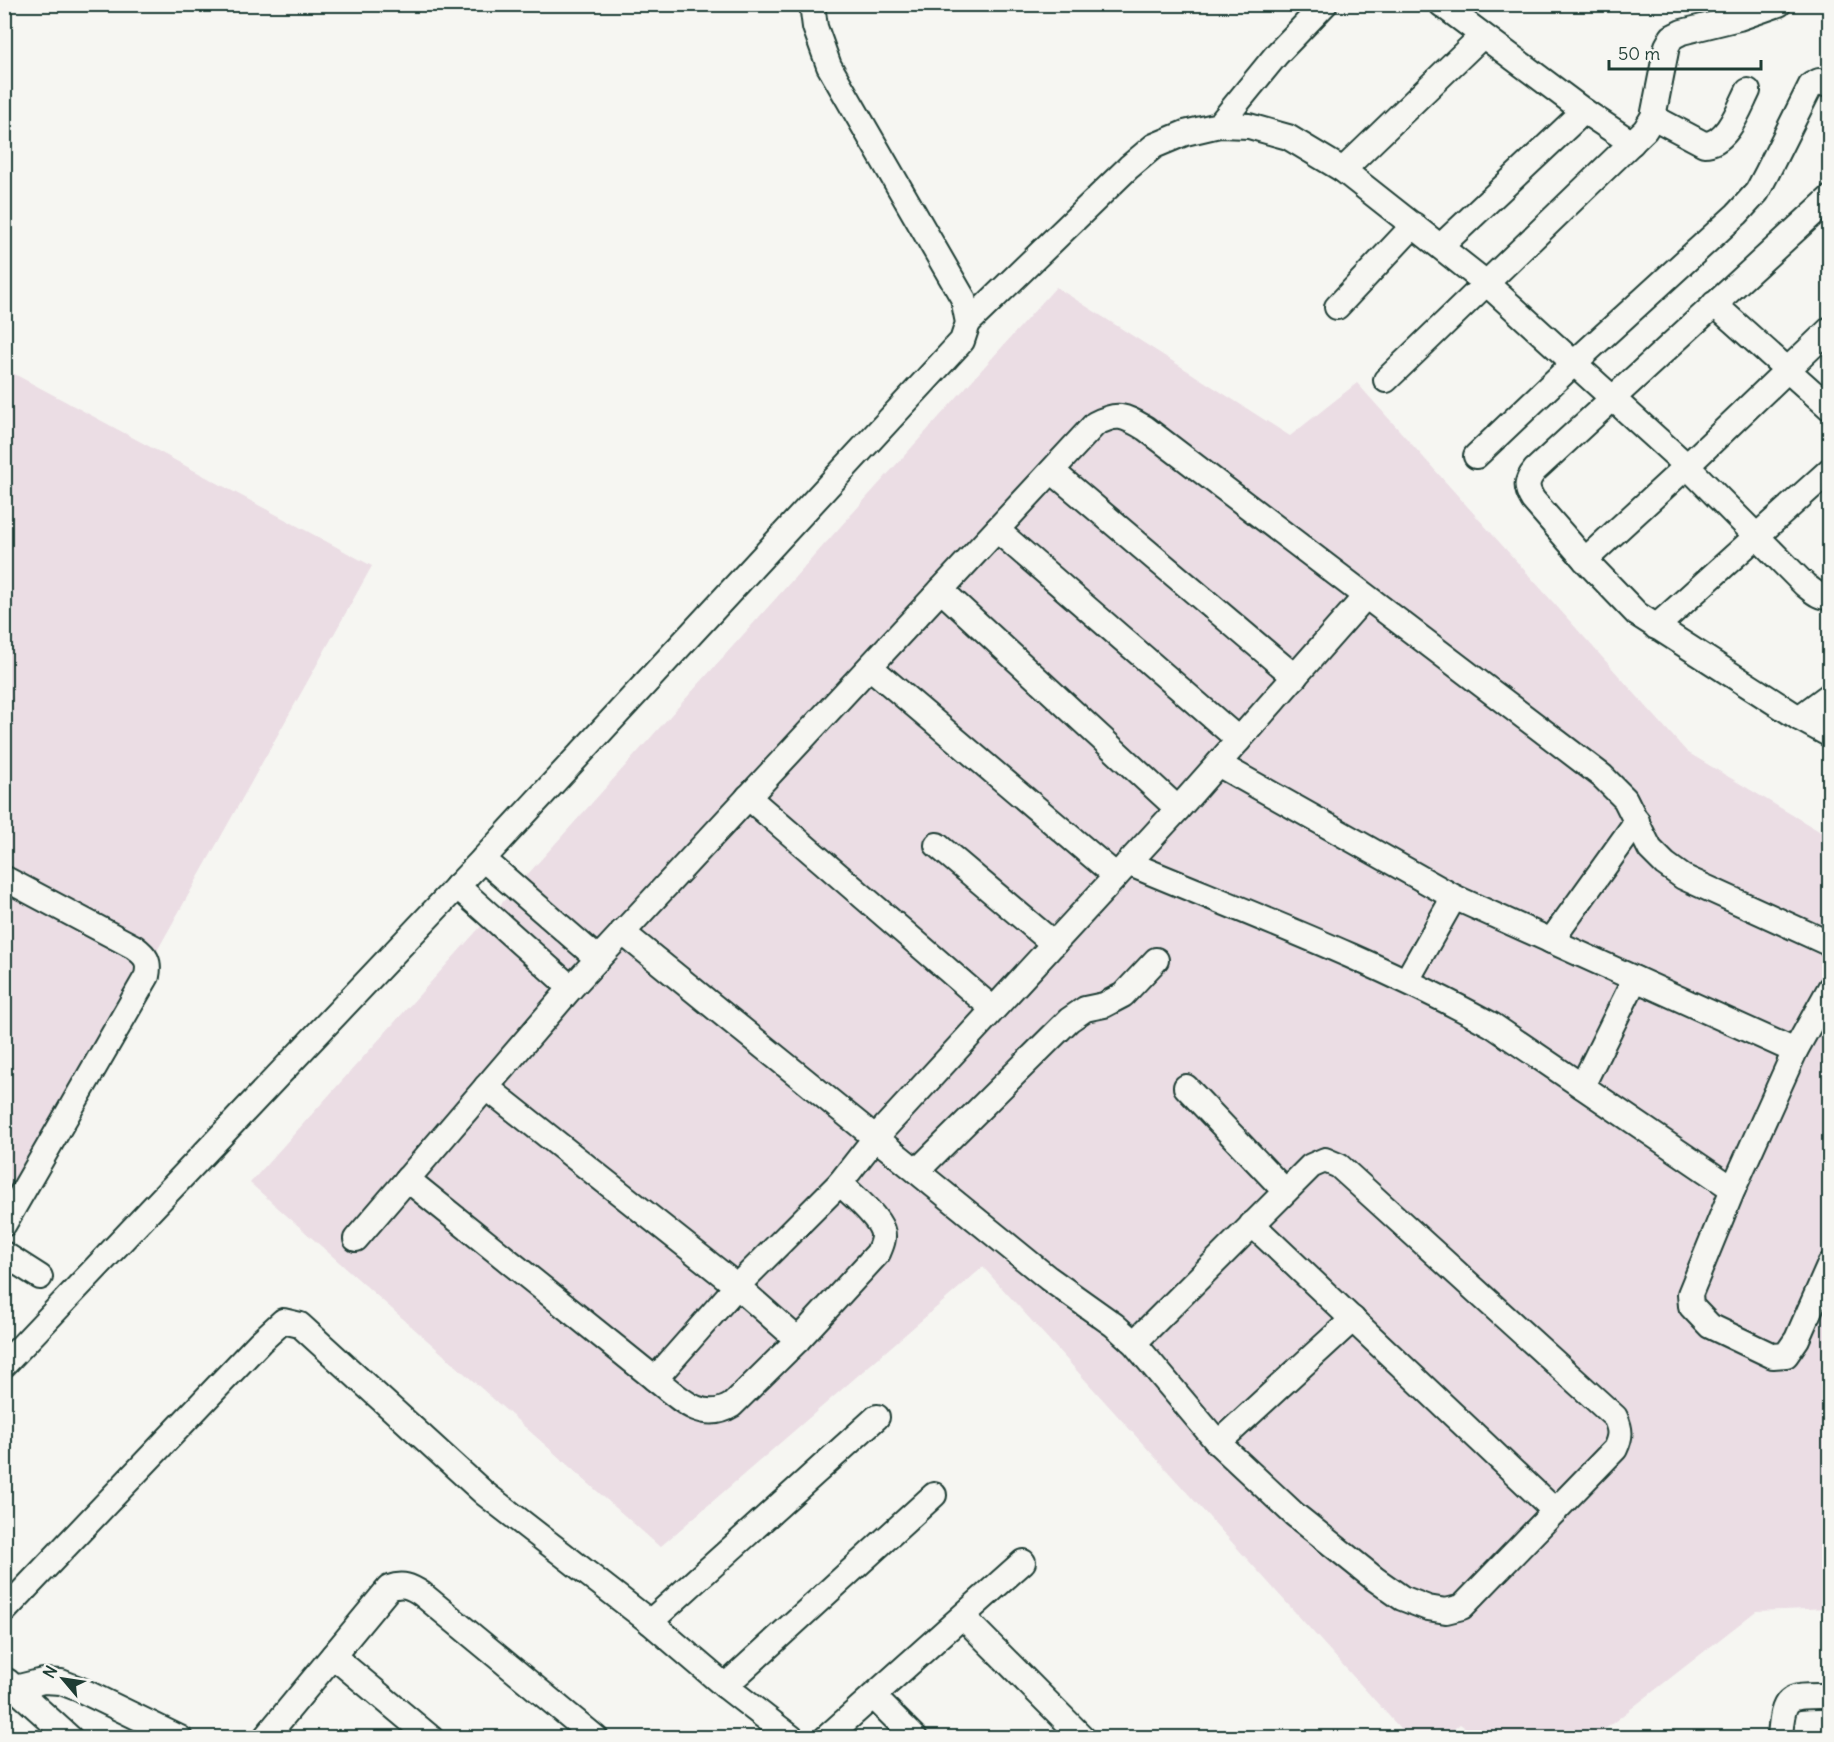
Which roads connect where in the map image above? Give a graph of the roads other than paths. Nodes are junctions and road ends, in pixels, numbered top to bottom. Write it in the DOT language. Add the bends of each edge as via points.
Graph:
graph roads {
  1 [pos="812,4"];
  2 [pos="1441,4"];
  3 [pos="1779,4"];
  4 [pos="1319,7"];
  5 [pos="1708,14"];
  6 [pos="1482,36"];
  7 [pos="1830,86"];
  8 [pos="1748,91"];
  9 [pos="1584,111"];
  10 [pos="1653,117"];
  11 [pos="1219,125"];
  12 [pos="1632,143"];
  13 [pos="1343,170"];
  14 [pos="1830,198"];
  15 [pos="1414,225"];
  16 [pos="1441,246"];
  17 [pos="1486,283"];
  18 [pos="1714,304"];
  19 [pos="1337,307"];
  20 [pos="968,323"];
  21 [pos="1830,329"];
  22 [pos="1574,363"];
  23 [pos="1788,369"];
  24 [pos="1386,380"];
  25 [pos="1612,397"];
  26 [pos="1830,408"];
  27 [pos="1476,456"];
  28 [pos="1687,466"];
  29 [pos="1830,470"];
  30 [pos="1052,471"];
  31 [pos="997,530"];
  32 [pos="1757,534"];
  33 [pos="1585,560"];
  34 [pos="941,590"];
  35 [pos="1365,597"];
  36 [pos="1830,597"];
  37 [pos="1656,627"];
  38 [pos="870,667"];
  39 [pos="1295,677"];
  40 [pos="1830,695"];
  41 [pos="1799,718"];
  42 [pos="1830,735"];
  43 [pos="1239,740"];
  44 [pos="1218,764"];
  45 [pos="748,797"];
  46 [pos="1178,809"];
  47 [pos="1637,821"];
  48 [pos="938,845"];
  49 [pos="483,860"];
  50 [pos="1122,870"];
  51 [pos="4,878"];
  52 [pos="457,886"];
  53 [pos="1454,897"];
  54 [pos="622,932"];
  55 [pos="1551,941"];
  56 [pos="1054,944"];
  57 [pos="1830,945"];
  58 [pos="598,958"];
  59 [pos="1156,960"];
  60 [pos="1635,979"];
  61 [pos="1407,980"];
  62 [pos="571,988"];
  63 [pos="1830,988"];
  64 [pos="993,1009"];
  65 [pos="1795,1051"];
  66 [pos="1582,1086"];
  67 [pos="486,1087"];
  68 [pos="1186,1087"];
  69 [pos="876,1137"];
  70 [pos="917,1171"];
  71 [pos="407,1179"];
  72 [pos="840,1183"];
  73 [pos="1733,1189"];
  74 [pos="1285,1191"];
  75 [pos="4,1224"];
  76 [pos="1252,1224"];
  77 [pos="356,1239"];
  78 [pos="4,1254"];
  79 [pos="1830,1264"];
  80 [pos="40,1277"];
  81 [pos="737,1286"];
  82 [pos="1353,1319"];
  83 [pos="798,1340"];
  84 [pos="1134,1343"];
  85 [pos="4,1365"];
  86 [pos="655,1379"];
  87 [pos="877,1417"];
  88 [pos="1218,1443"];
  89 [pos="934,1495"];
  90 [pos="1555,1511"];
  91 [pos="1023,1562"];
  92 [pos="4,1611"];
  93 [pos="963,1617"];
  94 [pos="650,1622"];
  95 [pos="333,1656"];
  96 [pos="10,1684"];
  97 [pos="725,1686"];
  98 [pos="873,1696"];
  99 [pos="1830,1696"];
  100 [pos="70,1737"];
  101 [pos="180,1737"];
  102 [pos="266,1737"];
  103 [pos="431,1737"];
  104 [pos="596,1737"];
  105 [pos="792,1737"];
  106 [pos="826,1737"];
  107 [pos="915,1737"];
  108 [pos="1083,1737"];
  109 [pos="1780,1737"];
  1 -- 20 [label="street" via="815,27 829,66 963,297"];
  2 -- 6 [label="street"];
  3 -- 5 [label="street" via="1763,11"];
  4 -- 11 [label="street"];
  5 -- 10 [label="street" via="1672,37 1667,46"];
  6 -- 9 [label="street"];
  6 -- 13 [label="street"];
  7 -- 22 [label="street" via="1819,81 1811,85 1757,192 1737,214"];
  8 -- 10 [label="street" via="1727,130 1711,144"];
  9 -- 12 [label="street"];
  9 -- 16 [label="street"];
  10 -- 12 [label="street"];
  11 -- 13 [label="street" via="1249,126 1288,137"];
  11 -- 20 [label="street" via="1154,146"];
  12 -- 17 [label="street"];
  13 -- 15 [label="street"];
  14 -- 18 [label="street"];
  15 -- 16 [label="street"];
  15 -- 19 [label="street"];
  16 -- 17 [label="street"];
  17 -- 22 [label="street"];
  17 -- 24 [label="street"];
  18 -- 23 [label="street"];
  18 -- 25 [label="street"];
  20 -- 49 [label="street" via="962,341"];
  21 -- 23 [label="street"];
  22 -- 25 [label="street"];
  22 -- 27 [label="street"];
  23 -- 26 [label="street"];
  23 -- 28 [label="street"];
  25 -- 28 [label="street"];
  25 -- 33 [label="street" via="1535,470 1526,489"];
  28 -- 32 [label="street"];
  28 -- 33 [label="street"];
  29 -- 32 [label="street"];
  30 -- 31 [label="street"];
  30 -- 35 [label="street" via="1095,424 1111,415 1127,418"];
  30 -- 39 [label="street"];
  31 -- 34 [label="street"];
  31 -- 43 [label="street"];
  32 -- 36 [label="street" via="1805,585 1824,598"];
  32 -- 37 [label="street"];
  33 -- 37 [label="street" via="1620,598"];
  34 -- 38 [label="street"];
  34 -- 46 [label="street"];
  35 -- 39 [label="street"];
  35 -- 47 [label="street" via="1602,776"];
  37 -- 41 [label="street"];
  38 -- 45 [label="street"];
  38 -- 50 [label="street"];
  39 -- 43 [label="street"];
  40 -- 41 [label="street"];
  41 -- 42 [label="street"];
  43 -- 44 [label="street"];
  44 -- 46 [label="street"];
  44 -- 53 [label="street"];
  45 -- 54 [label="street"];
  45 -- 64 [label="street"];
  46 -- 50 [label="street"];
  47 -- 55 [label="street"];
  47 -- 57 [label="street" via="1650,849 1683,877"];
  48 -- 56 [label="street"];
  49 -- 52 [label="street"];
  49 -- 58 [label="street"];
  50 -- 56 [label="street"];
  50 -- 61 [label="street"];
  51 -- 75 [label="street" via="134,947 149,964 147,976"];
  52 -- 62 [label="street"];
  52 -- 85 [label="street"];
  53 -- 55 [label="street"];
  53 -- 61 [label="street"];
  54 -- 58 [label="street"];
  54 -- 69 [label="street"];
  55 -- 60 [label="street"];
  56 -- 64 [label="street"];
  58 -- 62 [label="street"];
  59 -- 70 [label="street" via="1123,995 1085,1009 1069,1020"];
  60 -- 65 [label="street"];
  60 -- 66 [label="street"];
  61 -- 66 [label="street" via="1492,1025"];
  62 -- 67 [label="street"];
  63 -- 65 [label="street"];
  64 -- 69 [label="street"];
  65 -- 73 [label="street"];
  66 -- 73 [label="street"];
  67 -- 71 [label="street"];
  67 -- 81 [label="street"];
  68 -- 74 [label="street"];
  69 -- 70 [label="street"];
  69 -- 72 [label="street"];
  70 -- 84 [label="street"];
  71 -- 77 [label="street"];
  71 -- 86 [label="street"];
  72 -- 81 [label="street"];
  72 -- 83 [label="street" via="882,1229 883,1241 878,1253"];
  73 -- 79 [label="street" via="1690,1294 1691,1306 1710,1326 1773,1356 1786,1355"];
  74 -- 76 [label="street"];
  74 -- 90 [label="street" via="1311,1166 1325,1160 1339,1167 1615,1417 1621,1429 1615,1449"];
  76 -- 82 [label="street"];
  76 -- 84 [label="street"];
  78 -- 80 [label="street"];
  81 -- 83 [label="street"];
  81 -- 86 [label="street"];
  82 -- 88 [label="street"];
  82 -- 90 [label="street"];
  83 -- 86 [label="street" via="721,1412 691,1407"];
  84 -- 88 [label="street"];
  87 -- 94 [label="street"];
  88 -- 90 [label="street" via="1294,1514 1375,1579 1402,1598 1428,1608 1446,1611 1462,1607"];
  89 -- 97 [label="street"];
  91 -- 93 [label="street"];
  92 -- 94 [label="street" via="283,1321 300,1325 484,1493"];
  93 -- 98 [label="street"];
  93 -- 108 [label="street"];
  94 -- 97 [label="street"];
  95 -- 102 [label="street"];
  95 -- 103 [label="street"];
  95 -- 104 [label="street" via="388,1588 411,1586"];
  96 -- 100 [label="street"];
  96 -- 101 [label="street" via="61,1682"];
  97 -- 105 [label="street"];
  98 -- 106 [label="street"];
  98 -- 107 [label="street"];
  99 -- 109 [label="street" via="1796,1696 1785,1703"];
}
